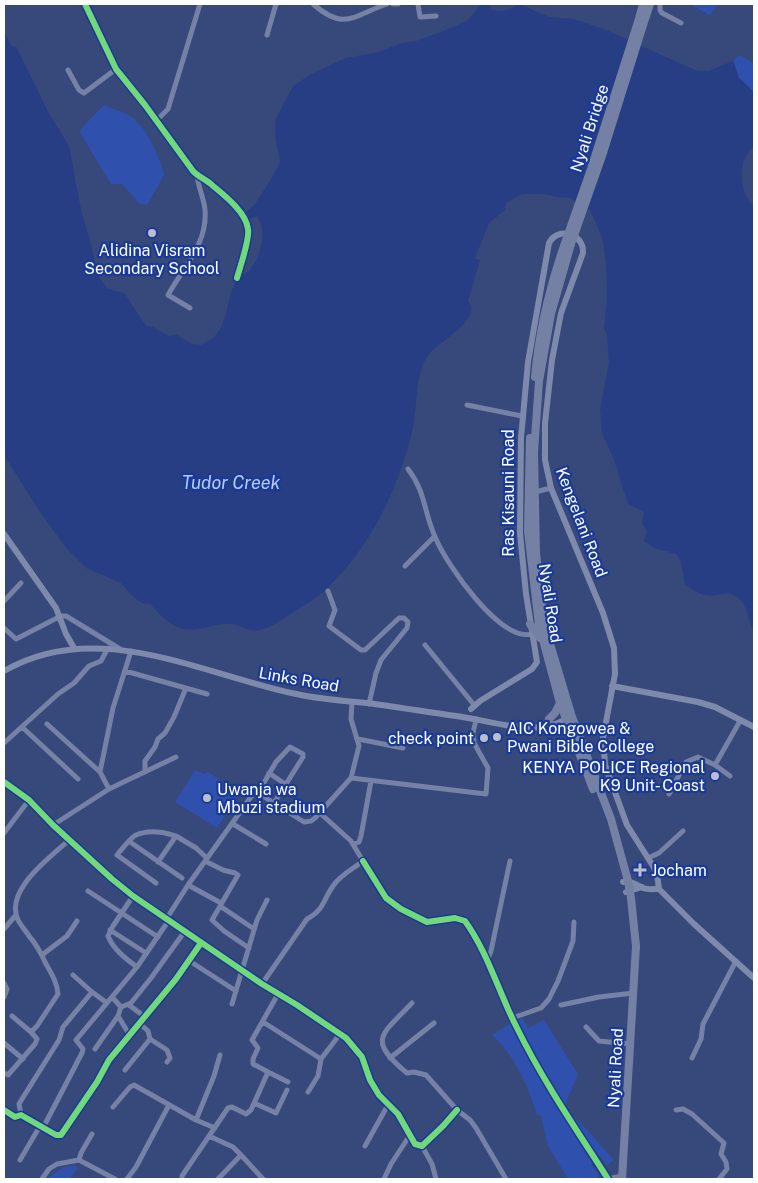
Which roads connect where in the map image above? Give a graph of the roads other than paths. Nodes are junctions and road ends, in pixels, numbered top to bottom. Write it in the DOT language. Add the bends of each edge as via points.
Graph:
graph roads {
  1 [pos="85,4"];
  2 [pos="276,4"];
  3 [pos="313,4"];
  4 [pos="387,4"];
  5 [pos="393,4"];
  6 [pos="398,4"];
  7 [pos="418,4"];
  8 [pos="643,4"];
  9 [pos="650,4"];
  10 [pos="660,4"];
  11 [pos="198,5"];
  12 [pos="436,16"];
  13 [pos="641,23"];
  14 [pos="681,23"];
  15 [pos="267,35"];
  16 [pos="116,69"];
  17 [pos="68,70"];
  18 [pos="156,121"];
  19 [pos="197,176"];
  20 [pos="549,243"];
  21 [pos="568,243"];
  22 [pos="237,278"];
  23 [pos="190,308"];
  24 [pos="467,406"];
  25 [pos="522,416"];
  26 [pos="408,469"];
  27 [pos="551,488"];
  28 [pos="535,492"];
  29 [pos="528,532"];
  30 [pos="520,533"];
  31 [pos="5,537"];
  32 [pos="434,537"];
  33 [pos="405,566"];
  34 [pos="21,583"];
  35 [pos="328,591"];
  36 [pos="4,601"];
  37 [pos="61,616"];
  38 [pos="530,624"];
  39 [pos="4,628"];
  40 [pos="66,634"];
  41 [pos="532,634"];
  42 [pos="543,642"];
  43 [pos="425,645"];
  44 [pos="74,648"];
  45 [pos="108,648"];
  46 [pos="120,649"];
  47 [pos="60,650"];
  48 [pos="131,651"];
  49 [pos="4,671"];
  50 [pos="125,671"];
  51 [pos="612,686"];
  52 [pos="186,688"];
  53 [pos="206,694"];
  54 [pos="352,702"];
  55 [pos="560,703"];
  56 [pos="368,704"];
  57 [pos="473,707"];
  58 [pos="568,715"];
  59 [pos="470,718"];
  60 [pos="740,721"];
  61 [pos="551,722"];
  62 [pos="48,724"];
  63 [pos="22,727"];
  64 [pos="754,727"];
  65 [pos="572,736"];
  66 [pos="358,739"];
  67 [pos="4,743"];
  68 [pos="403,748"];
  69 [pos="176,757"];
  70 [pos="715,765"];
  71 [pos="100,772"];
  72 [pos="145,772"];
  73 [pos="269,774"];
  74 [pos="730,776"];
  75 [pos="351,778"];
  76 [pos="78,779"];
  77 [pos="371,781"];
  78 [pos="4,782"];
  79 [pos="285,784"];
  80 [pos="109,789"];
  81 [pos="258,794"];
  82 [pos="669,794"];
  83 [pos="29,800"];
  84 [pos="274,803"];
  85 [pos="320,813"];
  86 [pos="233,824"];
  87 [pos="53,825"];
  88 [pos="683,831"];
  89 [pos="4,833"];
  90 [pos="176,836"];
  91 [pos="69,840"];
  92 [pos="130,842"];
  93 [pos="266,844"];
  94 [pos="353,844"];
  95 [pos="648,858"];
  96 [pos="206,860"];
  97 [pos="363,861"];
  98 [pos="510,861"];
  99 [pos="158,862"];
  100 [pos="182,878"];
  101 [pos="626,882"];
  102 [pos="156,883"];
  103 [pos="188,885"];
  104 [pos="642,888"];
  105 [pos="659,889"];
  106 [pos="88,891"];
  107 [pos="628,892"];
  108 [pos="133,896"];
  109 [pos="267,900"];
  110 [pos="221,904"];
  111 [pos="122,913"];
  112 [pos="16,915"];
  113 [pos="168,919"];
  114 [pos="77,921"];
  115 [pos="574,922"];
  116 [pos="4,929"];
  117 [pos="110,930"];
  118 [pos="254,930"];
  119 [pos="185,931"];
  120 [pos="158,937"];
  121 [pos="201,943"];
  122 [pos="250,948"];
  123 [pos="146,953"];
  124 [pos="42,955"];
  125 [pos="188,960"];
  126 [pos="736,961"];
  127 [pos="487,962"];
  128 [pos="137,966"];
  129 [pos="243,971"];
  130 [pos="73,975"];
  131 [pos="754,978"];
  132 [pos="4,983"];
  133 [pos="262,984"];
  134 [pos="92,992"];
  135 [pos="236,992"];
  136 [pos="634,993"];
  137 [pos="278,994"];
  138 [pos="4,997"];
  139 [pos="112,997"];
  140 [pos="107,1003"];
  141 [pos="412,1003"];
  142 [pos="232,1004"];
  143 [pos="129,1005"];
  144 [pos="561,1005"];
  145 [pos="122,1007"];
  146 [pos="12,1016"];
  147 [pos="118,1016"];
  148 [pos="145,1017"];
  149 [pos="512,1018"];
  150 [pos="263,1022"];
  151 [pos="139,1023"];
  152 [pos="434,1023"];
  153 [pos="586,1027"];
  154 [pos="31,1032"];
  155 [pos="129,1034"];
  156 [pos="340,1034"];
  157 [pos="150,1039"];
  158 [pos="4,1043"];
  159 [pos="630,1044"];
  160 [pos="95,1050"];
  161 [pos="220,1055"];
  162 [pos="390,1058"];
  163 [pos="692,1058"];
  164 [pos="23,1059"];
  165 [pos="321,1059"];
  166 [pos="167,1062"];
  167 [pos="125,1070"];
  168 [pos="268,1072"];
  169 [pos="4,1073"];
  170 [pos="288,1082"];
  171 [pos="287,1090"];
  172 [pos="308,1092"];
  173 [pos="254,1103"];
  174 [pos="389,1103"];
  175 [pos="169,1105"];
  176 [pos="113,1107"];
  177 [pos="4,1110"];
  178 [pos="457,1110"];
  179 [pos="676,1110"];
  180 [pos="20,1115"];
  181 [pos="196,1120"];
  182 [pos="42,1127"];
  183 [pos="215,1128"];
  184 [pos="92,1134"];
  185 [pos="410,1134"];
  186 [pos="209,1136"];
  187 [pos="365,1146"];
  188 [pos="422,1146"];
  189 [pos="242,1155"];
  190 [pos="20,1160"];
  191 [pos="79,1160"];
  192 [pos="108,1178"];
  193 [pos="622,1178"];
  194 [pos="42,1179"];
  195 [pos="115,1179"];
  196 [pos="127,1179"];
  197 [pos="182,1179"];
  198 [pos="218,1179"];
  199 [pos="263,1179"];
  200 [pos="384,1179"];
  201 [pos="436,1179"];
  202 [pos="506,1179"];
  203 [pos="608,1179"];
  204 [pos="719,1179"];
  1 -- 16 [label="street"];
  2 -- 15 [label="street"];
  3 -- 4 [label="street" via="330,17 346,19"];
  5 -- 6 [label="street"];
  7 -- 12 [label="street" via="420,16"];
  8 -- 13 [label="highway"];
  9 -- 13 [label="highway"];
  10 -- 14 [label="street" via="662,13"];
  11 -- 18 [label="street" via="168,109"];
  13 -- 21 [label="highway, Nyali Bridge, bridge"];
  16 -- 17 [label="street" via="84,94 78,90"];
  16 -- 18 [label="street"];
  18 -- 19 [label="street"];
  19 -- 22 [label="street" via="204,178 236,206 247,225 248,235"];
  19 -- 23 [label="street" via="205,211 202,236 168,295"];
  20 -- 25 [label="main road, Ras Kisauni Road"];
  20 -- 27 [label="main road, Kengelani Road" via="558,234 575,236 582,242 583,250 561,313 552,360 544,434"];
  21 -- 28 [label="highway, Nyali Road" via="543,354 535,423"];
  21 -- 29 [label="highway, Nyali Road" via="547,304 537,358 529,440"];
  24 -- 25 [label="street"];
  25 -- 30 [label="main road, Ras Kisauni Road"];
  26 -- 32 [label="street" via="420,487"];
  27 -- 28 [label="street"];
  27 -- 51 [label="main road, Kengelani Road" via="611,635 615,663"];
  28 -- 58 [label="highway, Nyali Road" via="536,552 542,608"];
  29 -- 30 [label="highway"];
  29 -- 42 [label="highway, Nyali Road"];
  30 -- 38 [label="main road, Ras Kisauni Road"];
  31 -- 37 [label="main road"];
  32 -- 33 [label="street"];
  32 -- 41 [label="street" via="485,611 517,634"];
  34 -- 36 [label="street"];
  35 -- 56 [label="street" via="335,610 329,626 361,650 365,650 399,618 408,622 407,628 381,660"];
  37 -- 39 [label="street" via="16,639"];
  37 -- 40 [label="main road"];
  37 -- 46 [label="street" via="70,618"];
  38 -- 41 [label="main road, Ras Kisauni Road"];
  38 -- 42 [label="highway"];
  40 -- 44 [label="main road"];
  40 -- 47 [label="main road"];
  41 -- 57 [label="main road, Ras Kisauni Road" via="537,659 535,666"];
  42 -- 55 [label="highway, Nyali Road"];
  43 -- 57 [label="street"];
  44 -- 45 [label="main road, Links Road"];
  44 -- 47 [label="main road, Links Road"];
  45 -- 46 [label="main road, Links Road"];
  45 -- 63 [label="street" via="101,661 89,666"];
  46 -- 48 [label="main road, Links Road"];
  47 -- 49 [label="main road" via="24,660"];
  48 -- 50 [label="street"];
  48 -- 54 [label="main road, Links Road" via="270,689"];
  50 -- 52 [label="street"];
  50 -- 71 [label="street" via="113,708"];
  51 -- 60 [label="main road" via="698,702"];
  51 -- 95 [label="main road, Kengelani Road" via="602,738 605,765 627,826"];
  52 -- 53 [label="street"];
  52 -- 72 [label="street" via="174,718 145,761"];
  54 -- 56 [label="main road, Links Road"];
  54 -- 66 [label="street" via="351,719"];
  55 -- 58 [label="highway, Nyali Road"];
  55 -- 61 [label="highway"];
  56 -- 59 [label="main road, Links Road"];
  57 -- 59 [label="street"];
  58 -- 61 [label="main road, Links Road"];
  58 -- 65 [label="highway, Nyali Road"];
  58 -- 101 [label="highway, Nyali Road" via="611,819"];
  59 -- 61 [label="main road, Links Road" via="530,728"];
  59 -- 77 [label="street" via="474,743 488,768 486,794"];
  60 -- 64 [label="main road"];
  60 -- 70 [label="street"];
  61 -- 65 [label="highway"];
  62 -- 71 [label="street"];
  63 -- 67 [label="street"];
  63 -- 76 [label="street"];
  65 -- 101 [label="highway, Nyali Road" via="604,814"];
  66 -- 68 [label="street"];
  66 -- 75 [label="street"];
  69 -- 72 [label="street"];
  70 -- 74 [label="street"];
  70 -- 82 [label="street" via="698,757 686,762"];
  71 -- 80 [label="street"];
  72 -- 80 [label="street"];
  73 -- 79 [label="street"];
  73 -- 79 [label="street" via="290,746 303,757"];
  73 -- 81 [label="street"];
  75 -- 77 [label="street"];
  75 -- 85 [label="street"];
  77 -- 94 [label="street" via="361,836 359,842"];
  78 -- 83 [label="street"];
  79 -- 84 [label="street"];
  80 -- 87 [label="street"];
  81 -- 84 [label="street"];
  81 -- 86 [label="street" via="252,796"];
  83 -- 87 [label="street"];
  83 -- 89 [label="street"];
  84 -- 85 [label="street" via="304,822 311,821"];
  85 -- 94 [label="street"];
  86 -- 93 [label="street"];
  86 -- 96 [label="street"];
  87 -- 91 [label="street"];
  88 -- 95 [label="street"];
  90 -- 92 [label="street" via="164,832 146,833 135,835"];
  90 -- 96 [label="street" via="196,848"];
  90 -- 99 [label="street"];
  91 -- 108 [label="street"];
  91 -- 112 [label="street" via="26,881 17,901"];
  92 -- 99 [label="street"];
  92 -- 102 [label="street" via="118,856"];
  94 -- 97 [label="street"];
  95 -- 105 [label="main road, Kengelani Road" via="657,874"];
  96 -- 103 [label="street"];
  96 -- 110 [label="street" via="238,876"];
  97 -- 127 [label="street" via="386,898 401,910 427,922 455,918 465,921"];
  97 -- 133 [label="street" via="333,885 323,906 307,919"];
  98 -- 127 [label="street"];
  99 -- 100 [label="street"];
  101 -- 104 [label="main road" via="637,883"];
  101 -- 107 [label="highway, Nyali Road"];
  103 -- 110 [label="street"];
  103 -- 113 [label="street"];
  104 -- 105 [label="main road"];
  104 -- 107 [label="main road"];
  105 -- 126 [label="main road"];
  106 -- 111 [label="street"];
  107 -- 136 [label="highway, Nyali Road" via="635,958"];
  108 -- 111 [label="street"];
  108 -- 113 [label="street"];
  109 -- 118 [label="street"];
  110 -- 118 [label="street"];
  110 -- 122 [label="street" via="212,921"];
  111 -- 117 [label="street"];
  111 -- 120 [label="street"];
  112 -- 116 [label="street"];
  112 -- 124 [label="street"];
  113 -- 119 [label="street"];
  113 -- 120 [label="street"];
  114 -- 124 [label="street" via="67,936"];
  115 -- 149 [label="street" via="573,941 549,999 542,1008"];
  117 -- 123 [label="street"];
  117 -- 128 [label="street" via="110,941 124,958"];
  118 -- 122 [label="street"];
  119 -- 121 [label="street"];
  119 -- 143 [label="street"];
  120 -- 123 [label="street"];
  121 -- 125 [label="street"];
  121 -- 129 [label="street"];
  122 -- 129 [label="street"];
  123 -- 128 [label="street"];
  124 -- 154 [label="street" via="56,981 58,994"];
  125 -- 135 [label="street"];
  125 -- 148 [label="street"];
  126 -- 131 [label="main road"];
  126 -- 163 [label="street" via="703,1024 701,1039"];
  127 -- 149 [label="street"];
  128 -- 139 [label="street"];
  129 -- 133 [label="street"];
  129 -- 135 [label="street"];
  130 -- 134 [label="street"];
  132 -- 138 [label="street" via="7,988"];
  133 -- 137 [label="street"];
  134 -- 140 [label="street"];
  134 -- 180 [label="street" via="63,1027 59,1040 19,1104"];
  135 -- 142 [label="street"];
  136 -- 144 [label="street"];
  136 -- 159 [label="highway, Nyali Road"];
  137 -- 150 [label="street"];
  137 -- 156 [label="street"];
  139 -- 140 [label="street"];
  139 -- 145 [label="street"];
  140 -- 182 [label="street" via="76,1040 82,1052"];
  141 -- 162 [label="street" via="382,1037 383,1047"];
  143 -- 145 [label="street"];
  143 -- 148 [label="street"];
  145 -- 147 [label="street"];
  146 -- 154 [label="street"];
  147 -- 155 [label="street"];
  147 -- 160 [label="street"];
  148 -- 151 [label="street"];
  149 -- 203 [label="street" via="556,1100"];
  150 -- 165 [label="street"];
  150 -- 168 [label="street" via="252,1040 258,1048 252,1062"];
  151 -- 155 [label="street"];
  151 -- 157 [label="street" via="148,1031"];
  152 -- 162 [label="street"];
  153 -- 159 [label="street" via="599,1041"];
  154 -- 164 [label="street" via="37,1041"];
  155 -- 182 [label="street" via="63,1133 58,1136"];
  156 -- 165 [label="street"];
  156 -- 174 [label="street" via="362,1057 370,1080 379,1095"];
  157 -- 166 [label="street" via="167,1050 170,1058"];
  157 -- 167 [label="street"];
  158 -- 164 [label="street"];
  159 -- 193 [label="highway, Nyali Road"];
  161 -- 181 [label="street"];
  162 -- 178 [label="street" via="408,1073 426,1076"];
  164 -- 169 [label="street" via="8,1075"];
  165 -- 172 [label="street" via="318,1076"];
  168 -- 170 [label="street"];
  168 -- 173 [label="street"];
  171 -- 173 [label="street" via="276,1113"];
  173 -- 183 [label="street" via="246,1114 229,1107"];
  174 -- 185 [label="street"];
  174 -- 187 [label="street"];
  175 -- 176 [label="street" via="134,1085"];
  175 -- 181 [label="street"];
  175 -- 196 [label="street"];
  177 -- 180 [label="street" via="13,1116"];
  178 -- 188 [label="street"];
  178 -- 202 [label="street" via="476,1128"];
  179 -- 204 [label="street" via="687,1111 722,1139 727,1169"];
  180 -- 182 [label="street"];
  181 -- 183 [label="street"];
  182 -- 190 [label="street"];
  183 -- 186 [label="street"];
  184 -- 191 [label="street"];
  185 -- 188 [label="street" via="415,1144"];
  185 -- 200 [label="street"];
  186 -- 189 [label="street"];
  186 -- 197 [label="street"];
  188 -- 201 [label="street"];
  189 -- 198 [label="street"];
  189 -- 199 [label="street"];
  191 -- 192 [label="street"];
  191 -- 194 [label="street" via="57,1164"];
  192 -- 195 [label="street"];
  193 -- 203 [label="street"];
}
